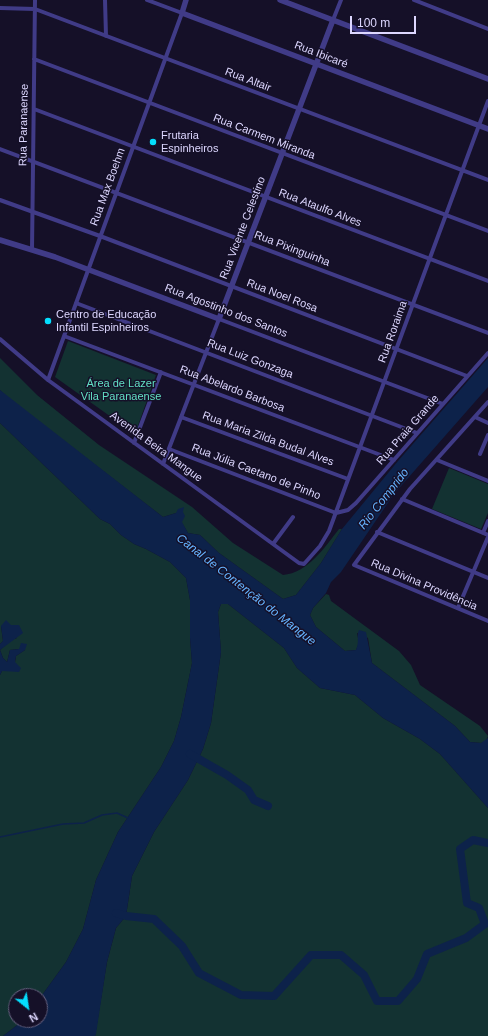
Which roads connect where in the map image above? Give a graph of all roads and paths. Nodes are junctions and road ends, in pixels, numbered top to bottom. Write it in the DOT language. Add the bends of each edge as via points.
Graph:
graph roads {
  1 [pos="35,0"];
  2 [pos="105,0"];
  3 [pos="147,0"];
  4 [pos="186,0"];
  5 [pos="280,0"];
  6 [pos="340,0"];
  7 [pos="414,0"];
  8 [pos="0,8"];
  9 [pos="35,9"];
  10 [pos="182,13"];
  11 [pos="333,20"];
  12 [pos="488,29"];
  13 [pos="106,36"];
  14 [pos="165,58"];
  15 [pos="34,59"];
  16 [pos="316,64"];
  17 [pos="488,79"];
  18 [pos="488,101"];
  19 [pos="149,102"];
  20 [pos="34,109"];
  21 [pos="299,109"];
  22 [pos="479,126"];
  23 [pos="488,129"];
  24 [pos="133,147"];
  25 [pos="0,149"];
  26 [pos="282,154"];
  27 [pos="33,161"];
  28 [pos="462,170"];
  29 [pos="488,180"];
  30 [pos="116,192"];
  31 [pos="265,197"];
  32 [pos="0,200"];
  33 [pos="32,212"];
  34 [pos="446,215"];
  35 [pos="488,231"];
  36 [pos="100,236"];
  37 [pos="0,240"];
  38 [pos="248,242"];
  39 [pos="32,250"];
  40 [pos="430,259"];
  41 [pos="88,270"];
  42 [pos="488,281"];
  43 [pos="231,286"];
  44 [pos="76,303"];
  45 [pos="413,304"];
  46 [pos="219,319"];
  47 [pos="488,333"];
  48 [pos="64,336"];
  49 [pos="0,339"];
  50 [pos="396,349"];
  51 [pos="206,352"];
  52 [pos="488,352"];
  53 [pos="160,372"];
  54 [pos="467,376"];
  55 [pos="48,380"];
  56 [pos="384,382"];
  57 [pos="194,384"];
  58 [pos="488,402"];
  59 [pos="443,404"];
  60 [pos="372,415"];
  61 [pos="181,417"];
  62 [pos="475,417"];
  63 [pos="488,423"];
  64 [pos="417,433"];
  65 [pos="488,436"];
  66 [pos="134,443"];
  67 [pos="360,447"];
  68 [pos="169,449"];
  69 [pos="480,454"];
  70 [pos="394,460"];
  71 [pos="437,460"];
  72 [pos="163,464"];
  73 [pos="348,479"];
  74 [pos="488,482"];
  75 [pos="402,499"];
  76 [pos="336,512"];
  77 [pos="293,517"];
  78 [pos="488,521"];
  79 [pos="377,532"];
  80 [pos="483,533"];
  81 [pos="488,536"];
  82 [pos="273,544"];
  83 [pos="304,564"];
  84 [pos="474,572"];
  85 [pos="488,578"];
  86 [pos="458,608"];
  87 [pos="488,621"];
  1 -- 9 [label="street, Rua Paranaense"];
  2 -- 13 [label="street"];
  3 -- 10 [label="street, Rua Ibicaré"];
  4 -- 10 [label="street, Rua Max Boehm"];
  5 -- 11 [label="street"];
  6 -- 11 [label="street, Rua Vicente Celestino"];
  7 -- 12 [label="street"];
  8 -- 9 [label="street, Rua Altair"];
  9 -- 13 [label="street, Rua Altair"];
  9 -- 15 [label="street, Rua Paranaense"];
  10 -- 14 [label="street, Rua Max Boehm"];
  10 -- 16 [label="street, Rua Ibicaré"];
  11 -- 16 [label="street, Rua Vicente Celestino"];
  11 -- 17 [label="street"];
  13 -- 14 [label="street, Rua Altair"];
  14 -- 19 [label="street, Rua Max Boehm"];
  14 -- 21 [label="street, Rua Altair"];
  15 -- 19 [label="street, Rua Carmem Miranda"];
  15 -- 20 [label="street, Rua Paranaense"];
  16 -- 21 [label="street, Rua Vicente Celestino"];
  16 -- 22 [label="street, Rua Ibicaré"];
  18 -- 22 [label="street, Rua Roraima"];
  19 -- 24 [label="street, Rua Max Boehm"];
  19 -- 26 [label="street, Rua Carmem Miranda"];
  20 -- 24 [label="street, Rua Ataulfo Alves"];
  20 -- 27 [label="street, Rua Paranaense"];
  21 -- 26 [label="street, Rua Vicente Celestino"];
  21 -- 28 [label="street, Rua Altair"];
  22 -- 23 [label="street, Rua Ibicaré"];
  22 -- 28 [label="street, Rua Roraima"];
  24 -- 30 [label="street, Rua Max Boehm"];
  24 -- 31 [label="street, Rua Ataulfo Alves"];
  25 -- 27 [label="street, Rua Pixinguinha"];
  26 -- 31 [label="street, Rua Vicente Celestino"];
  26 -- 34 [label="street, Rua Carmem Miranda"];
  27 -- 30 [label="street, Rua Pixinguinha"];
  27 -- 33 [label="street, Rua Paranaense"];
  28 -- 29 [label="street, Rua Altair"];
  28 -- 34 [label="street, Rua Roraima"];
  30 -- 36 [label="street, Rua Max Boehm"];
  30 -- 38 [label="street, Rua Pixinguinha"];
  31 -- 38 [label="street, Rua Vicente Celestino"];
  31 -- 40 [label="street, Rua Ataulfo Alves"];
  32 -- 33 [label="street, Rua Noel Rosa"];
  33 -- 36 [label="street, Rua Noel Rosa"];
  33 -- 39 [label="street, Rua Paranaense"];
  34 -- 35 [label="street, Rua Carmem Miranda"];
  34 -- 40 [label="street, Rua Roraima"];
  36 -- 41 [label="street, Rua Max Boehm"];
  36 -- 43 [label="street, Rua Noel Rosa"];
  37 -- 39 [label="street, Rua Agostinho dos Santos"];
  38 -- 43 [label="street, Rua Vicente Celestino"];
  38 -- 45 [label="street, Rua Pixinguinha"];
  39 -- 41 [label="street, Rua Agostinho dos Santos"];
  40 -- 42 [label="street, Rua Ataulfo Alves"];
  40 -- 45 [label="street, Rua Roraima"];
  41 -- 44 [label="street, Rua Max Boehm"];
  41 -- 46 [label="street, Rua Agostinho dos Santos"];
  43 -- 46 [label="street, Rua Vicente Celestino"];
  43 -- 50 [label="street, Rua Noel Rosa"];
  44 -- 48 [label="street, Rua Max Boehm"];
  44 -- 51 [label="street, Rua Luiz Gonzaga"];
  45 -- 47 [label="street, Rua Pixinguinha"];
  45 -- 50 [label="street, Rua Roraima"];
  46 -- 51 [label="street, Rua Vicente Celestino"];
  46 -- 56 [label="street, Rua Agostinho dos Santos"];
  48 -- 53 [label="street, Rua Abelardo Barbosa"];
  48 -- 55 [label="street, Rua Max Boehm"];
  49 -- 55 [label="street, Avenida Beira Mangue"];
  50 -- 54 [label="street, Rua Noel Rosa"];
  50 -- 56 [label="street, Rua Roraima"];
  51 -- 57 [label="street, Rua Vicente Celestino"];
  51 -- 60 [label="street, Rua Luiz Gonzaga"];
  52 -- 54 [label="street, Rua Praia Grande"];
  53 -- 57 [label="street, Rua Abelardo Barbosa"];
  53 -- 66 [label="street"];
  54 -- 59 [label="street, Rua Praia Grande"];
  55 -- 66 [label="street, Avenida Beira Mangue"];
  56 -- 59 [label="street, Rua Agostinho dos Santos"];
  56 -- 60 [label="street, Rua Roraima"];
  57 -- 61 [label="street, Rua Vicente Celestino"];
  57 -- 67 [label="street, Rua Abelardo Barbosa"];
  58 -- 62 [label="street"];
  59 -- 64 [label="street, Rua Praia Grande"];
  60 -- 64 [label="street, Rua Luiz Gonzaga"];
  60 -- 67 [label="street, Rua Roraima"];
  61 -- 68 [label="street, Rua Vicente Celestino"];
  61 -- 73 [label="street, Rua Maria Zilda Budal Alves"];
  62 -- 63 [label="street"];
  62 -- 71 [label="street"];
  64 -- 70 [label="street, Rua Praia Grande"];
  65 -- 69 [label="street"];
  66 -- 72 [label="street, Avenida Beira Mangue"];
  67 -- 70 [label="street, Rua Abelardo Barbosa"];
  67 -- 73 [label="street, Rua Roraima"];
  68 -- 72 [label="street, Rua Vicente Celestino"];
  68 -- 76 [label="street, Rua Júlia Caetano de Pinho"];
  70 -- 76 [label="street, Rua Praia Grande" via="353,506 345,511"];
  71 -- 74 [label="street"];
  71 -- 75 [label="street"];
  72 -- 82 [label="street, Avenida Beira Mangue"];
  73 -- 76 [label="street, Rua Roraima"];
  75 -- 79 [label="street"];
  75 -- 80 [label="street"];
  76 -- 83 [label="street, Rua Roraima" via="324,541"];
  77 -- 82 [label="street"];
  78 -- 80 [label="street"];
  79 -- 84 [label="street"];
  79 -- 86 [label="street, Rua Divina Providência" via="354,565"];
  80 -- 81 [label="street"];
  81 -- 84 [label="street"];
  82 -- 83 [label="street, Avenida Beira Mangue"];
  84 -- 85 [label="street"];
  84 -- 86 [label="street"];
  86 -- 87 [label="street, Rua Divina Providência"];
}
